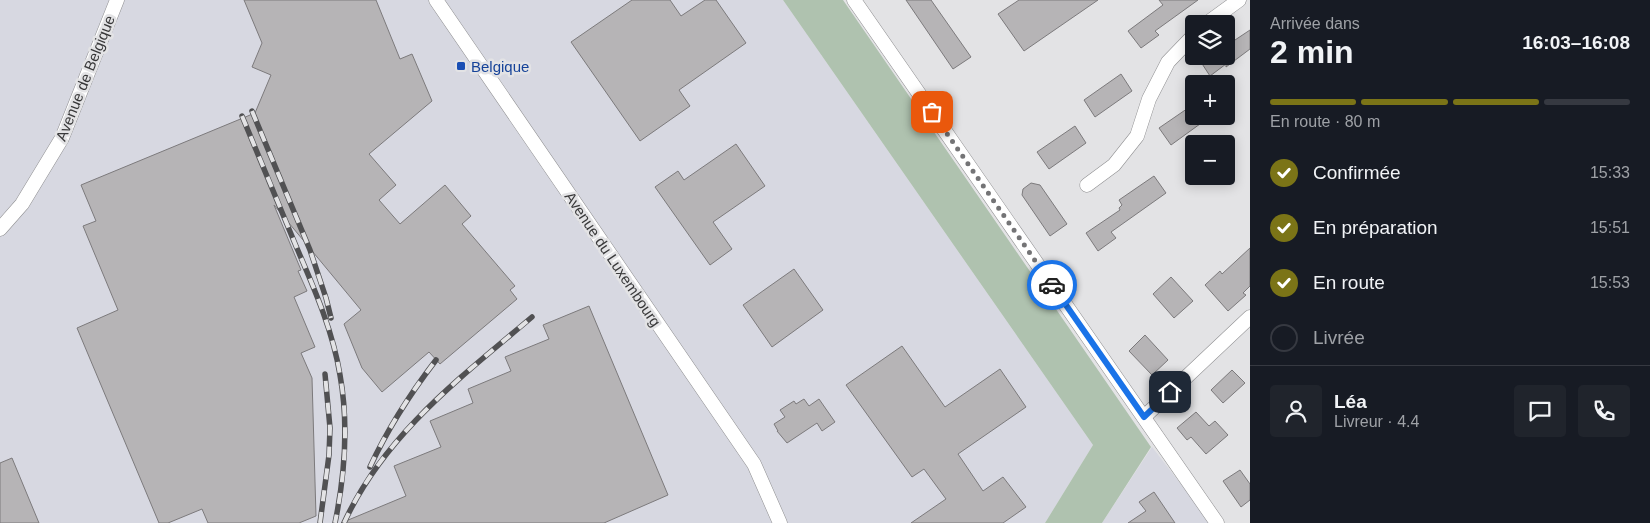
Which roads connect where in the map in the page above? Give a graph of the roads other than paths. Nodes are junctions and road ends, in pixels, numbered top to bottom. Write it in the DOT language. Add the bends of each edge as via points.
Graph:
graph roads {
  1 [pos="117,0"];
  2 [pos="436,0"];
  3 [pos="854,0"];
  4 [pos="1239,0"];
  5 [pos="1218,15"];
  6 [pos="1185,44"];
  7 [pos="1087,185"];
  8 [pos="0,229"];
  9 [pos="1250,318"];
  10 [pos="1144,417"];
  11 [pos="780,523"];
  12 [pos="1217,523"];
  1 -- 8 [label="street, Avenue de Belgique" via="62,138 22,204"];
  2 -- 11 [label="street, Avenue du Luxembourg" via="754,464"];
  3 -- 10 [label="street"];
  4 -- 5 [label="street"];
  6 -- 7 [label="street" via="1168,62 1149,99 1137,136 1114,165"];
  9 -- 10 [label="street"];
  10 -- 12 [label="street"];
}
